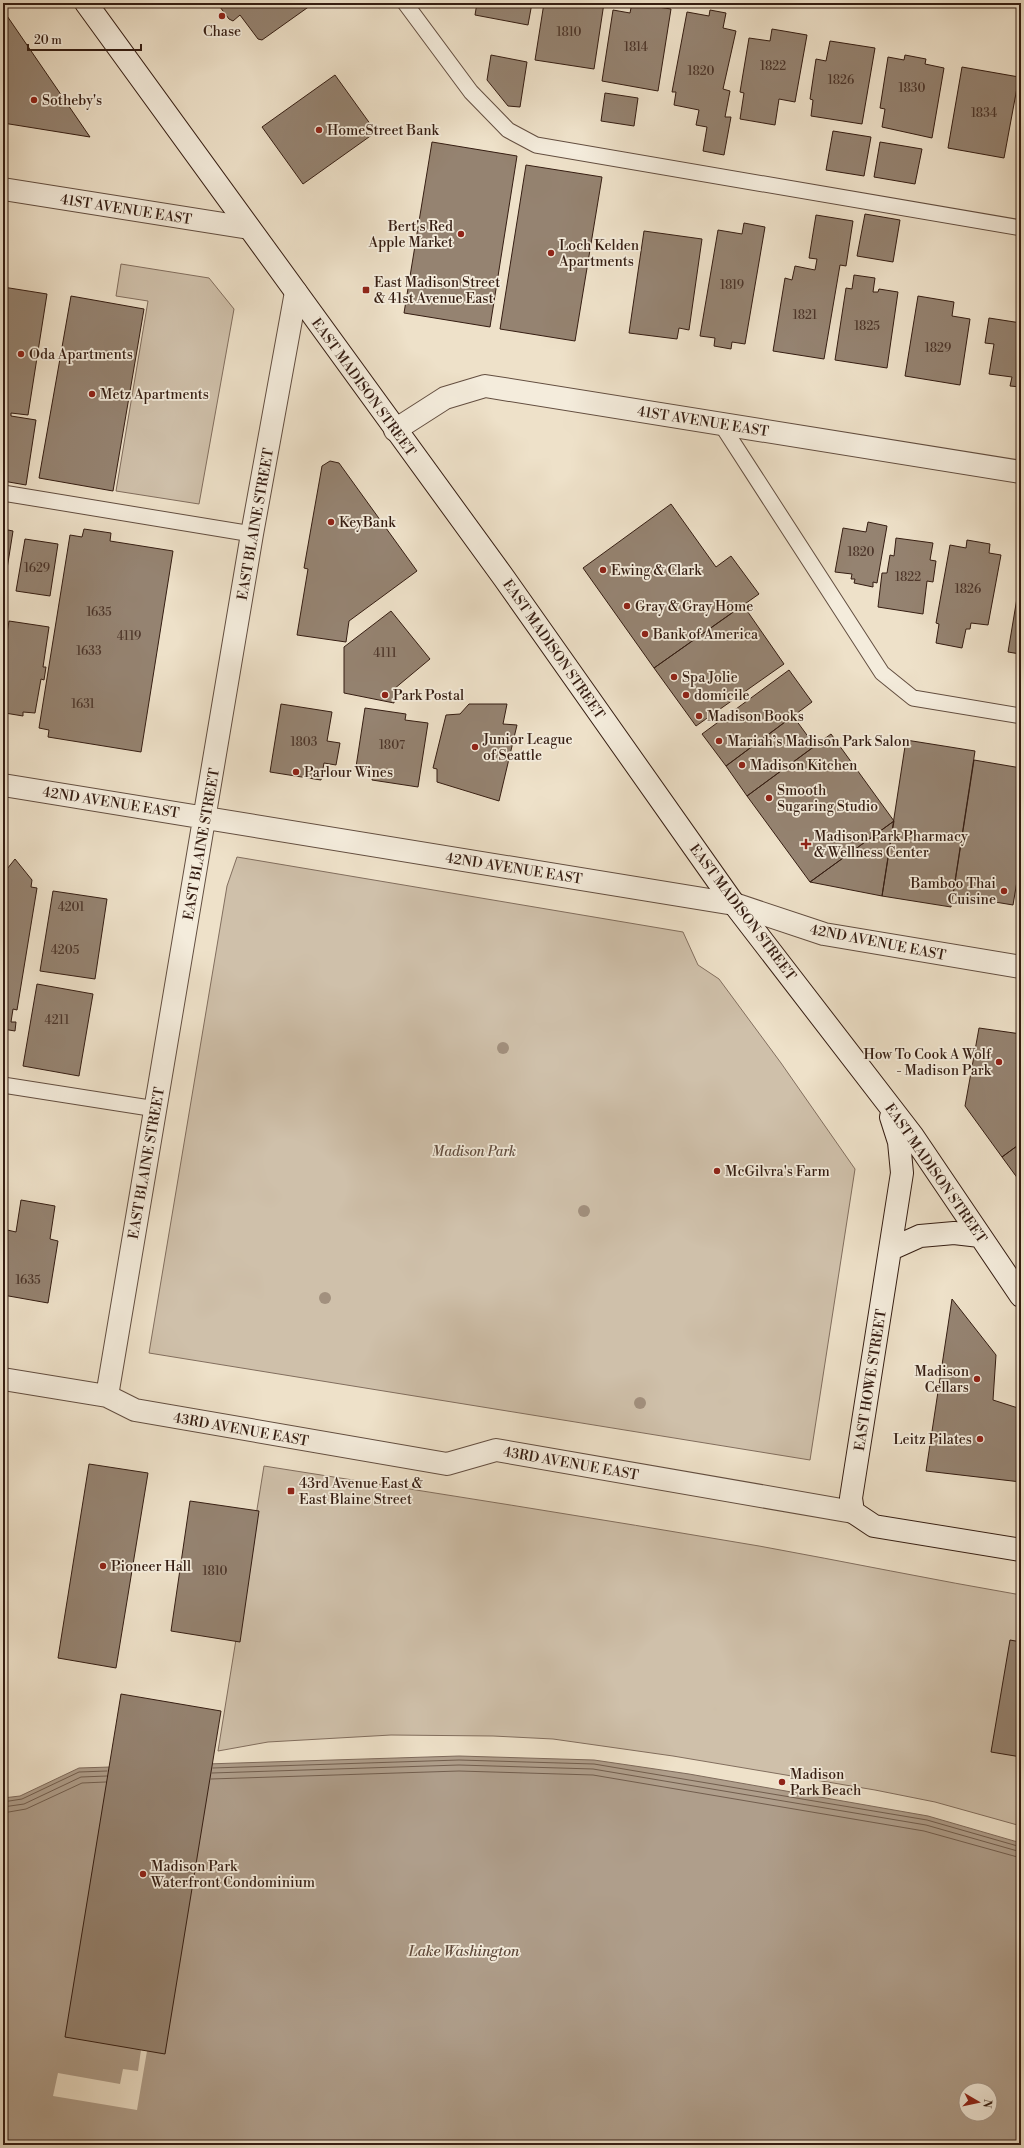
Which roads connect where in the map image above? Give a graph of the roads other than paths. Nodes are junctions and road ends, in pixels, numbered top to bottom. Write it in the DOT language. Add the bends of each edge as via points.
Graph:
graph roads {
  1 [pos="86,3"];
  2 [pos="405,3"];
  3 [pos="3,190"];
  4 [pos="249,228"];
  5 [pos="1021,228"];
  6 [pos="296,292"];
  7 [pos="721,424"];
  8 [pos="395,430"];
  9 [pos="1021,472"];
  10 [pos="3,493"];
  11 [pos="252,534"];
  12 [pos="1021,716"];
  13 [pos="3,784"];
  14 [pos="206,817"];
  15 [pos="734,904"];
  16 [pos="1021,967"];
  17 [pos="3,1085"];
  18 [pos="887,1102"];
  19 [pos="156,1109"];
  20 [pos="980,1236"];
  21 [pos="891,1249"];
  22 [pos="1021,1296"];
  23 [pos="3,1379"];
  24 [pos="107,1396"];
  25 [pos="853,1512"];
  26 [pos="1021,1550"];
  1 -- 4 [label="street, EAST MADISON STREET"];
  2 -- 5 [label="lane" via="471,92 508,130 536,145"];
  3 -- 4 [label="street, 41ST AVENUE EAST"];
  4 -- 6 [label="street, EAST MADISON STREET"];
  6 -- 8 [label="street, EAST MADISON STREET"];
  6 -- 11 [label="street, EAST BLAINE STREET"];
  7 -- 8 [label="street, 41ST AVENUE EAST" via="485,386 445,398"];
  7 -- 9 [label="street, 41ST AVENUE EAST"];
  7 -- 12 [label="lane" via="882,673 913,698"];
  8 -- 15 [label="street, EAST MADISON STREET" via="504,578"];
  10 -- 11 [label="lane"];
  11 -- 14 [label="street, EAST BLAINE STREET"];
  13 -- 14 [label="street, 42ND AVENUE EAST"];
  14 -- 15 [label="street, 42ND AVENUE EAST"];
  14 -- 19 [label="street, EAST BLAINE STREET"];
  15 -- 16 [label="street, 42ND AVENUE EAST" via="824,934"];
  15 -- 18 [label="street, EAST MADISON STREET"];
  17 -- 19 [label="lane"];
  18 -- 20 [label="street, EAST MADISON STREET"];
  18 -- 21 [label="street, EAST HOWE STREET" via="899,1142 902,1173"];
  19 -- 24 [label="street, EAST BLAINE STREET"];
  20 -- 21 [label="street" via="954,1233 920,1236"];
  20 -- 22 [label="street, EAST MADISON STREET"];
  21 -- 25 [label="street, EAST HOWE STREET" via="851,1498"];
  23 -- 24 [label="street, 43RD AVENUE EAST"];
  24 -- 25 [label="street, 43RD AVENUE EAST" via="135,1410 447,1464 496,1450"];
  25 -- 26 [label="street, 43RD AVENUE EAST" via="874,1526"];
}
